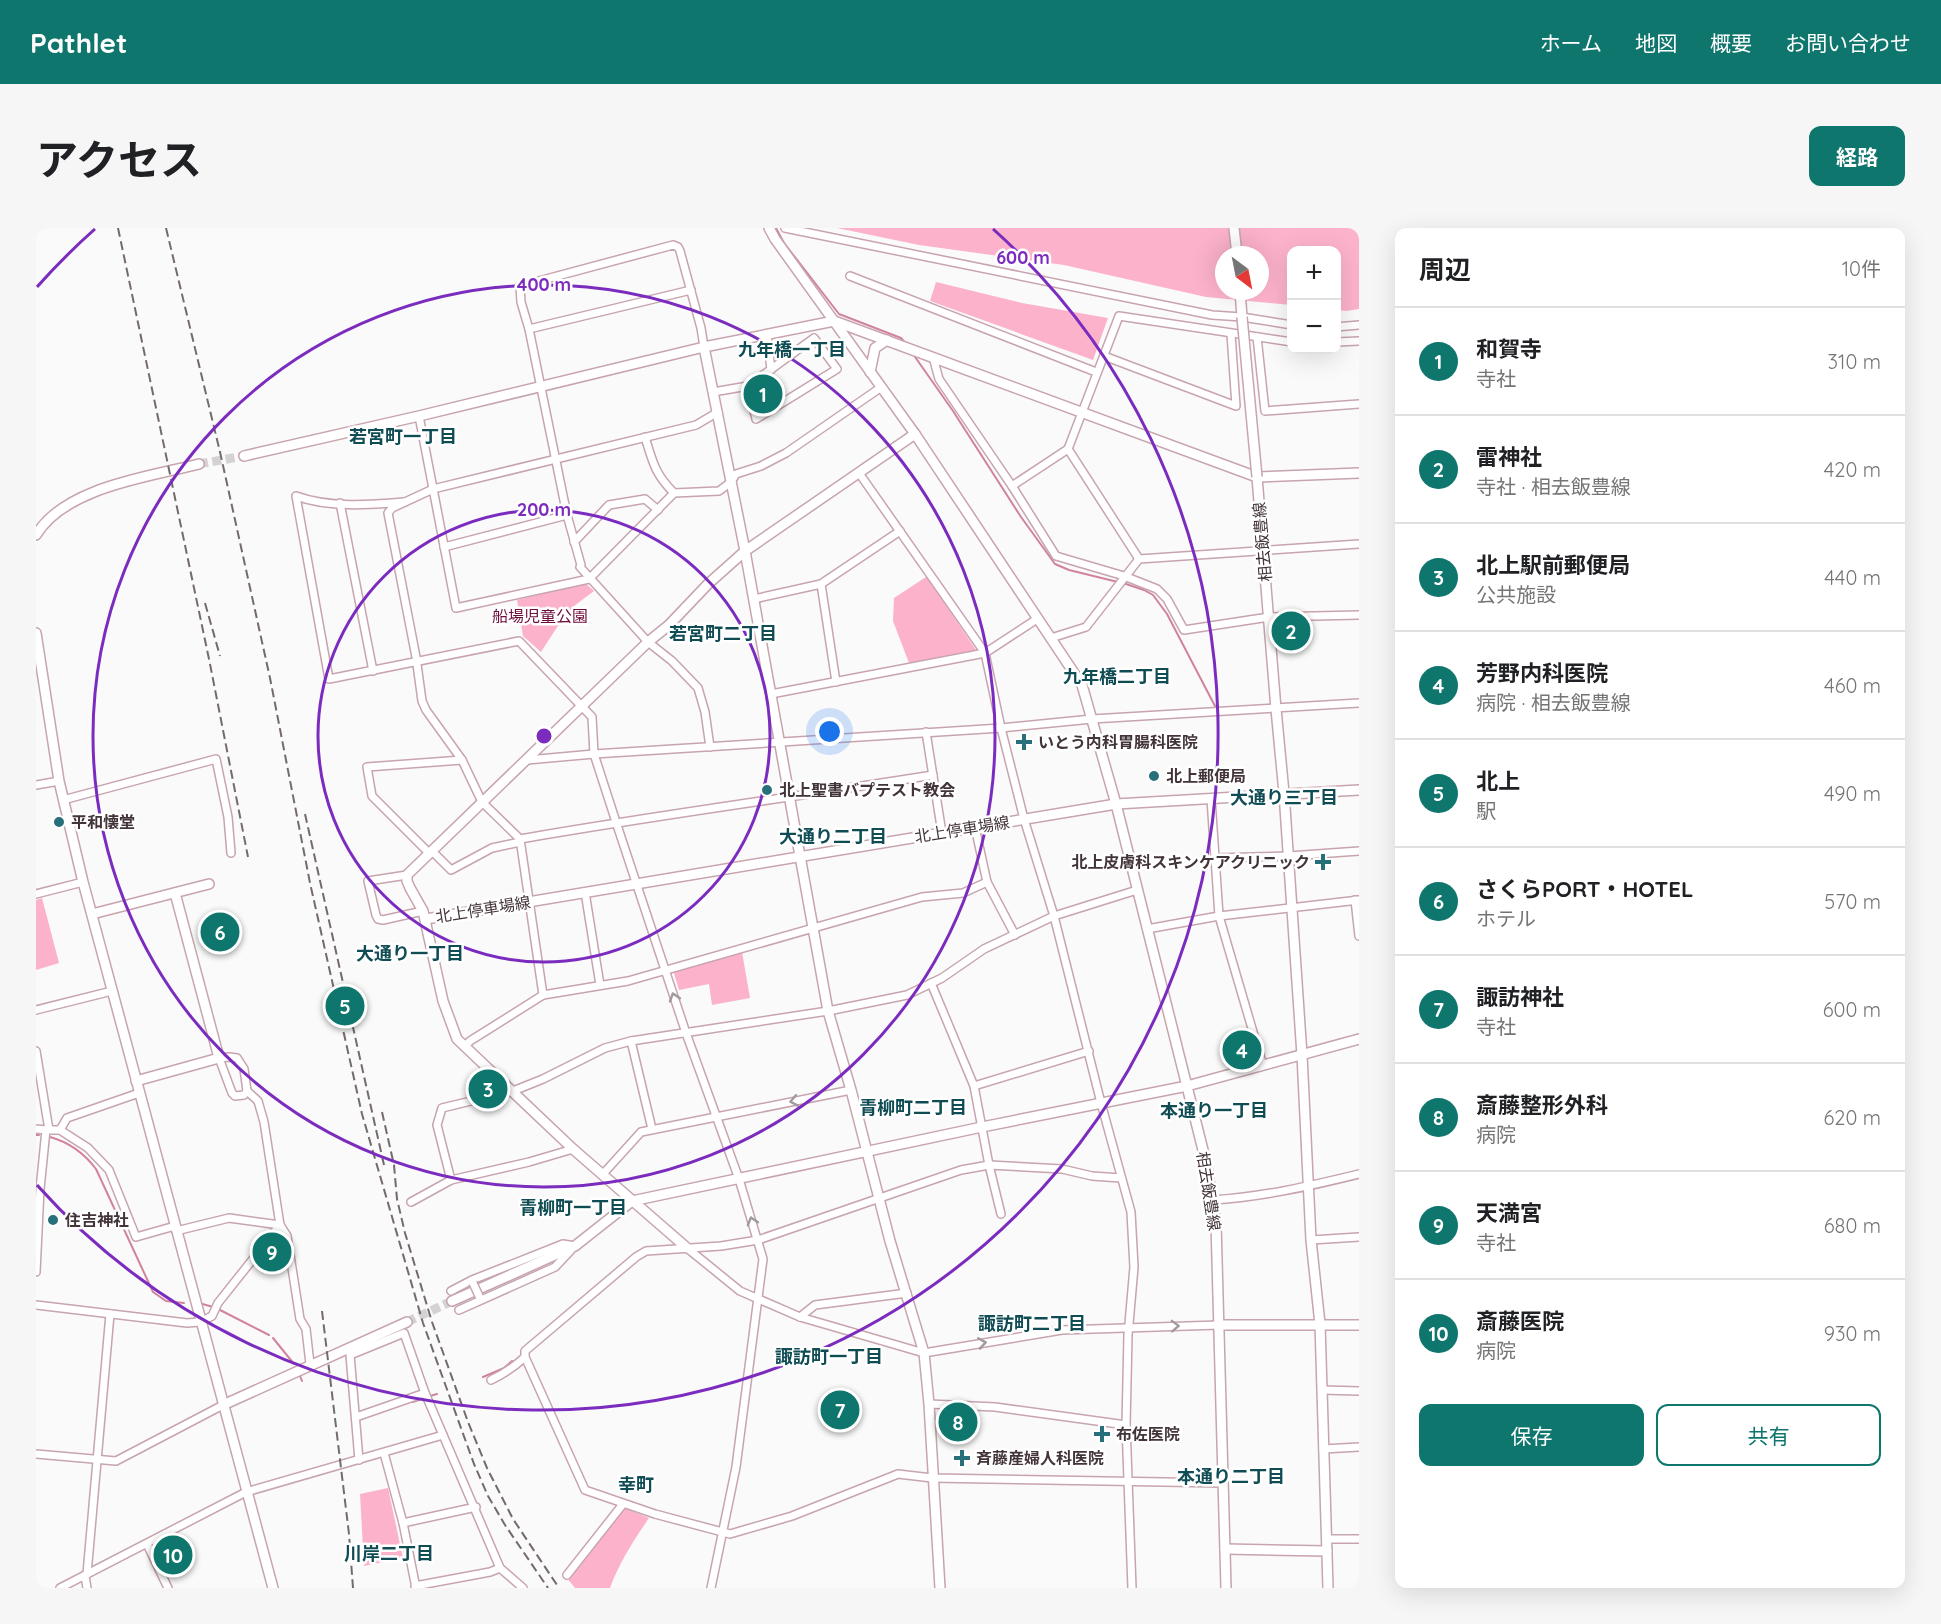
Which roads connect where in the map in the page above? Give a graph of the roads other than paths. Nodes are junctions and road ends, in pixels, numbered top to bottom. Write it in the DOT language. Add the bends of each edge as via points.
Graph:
graph roads {
  1 [pos="769,228"];
  2 [pos="785,228"];
  3 [pos="1234,228"];
  4 [pos="1235,246"];
  5 [pos="850,276"];
  6 [pos="691,290"];
  7 [pos="1241,300"];
  8 [pos="1242,317"];
  9 [pos="834,321"];
  10 [pos="1287,324"];
  11 [pos="1359,325"];
  12 [pos="1341,327"];
  13 [pos="529,329"];
  14 [pos="767,334"];
  15 [pos="1232,334"];
  16 [pos="1257,337"];
  17 [pos="887,340"];
  18 [pos="1359,340"];
  19 [pos="1287,341"];
  20 [pos="1341,342"];
  21 [pos="704,347"];
  22 [pos="1104,356"];
  23 [pos="933,357"];
  24 [pos="771,370"];
  25 [pos="870,372"];
  26 [pos="1096,372"];
  27 [pos="748,386"];
  28 [pos="540,387"];
  29 [pos="880,388"];
  30 [pos="713,392"];
  31 [pos="1359,404"];
  32 [pos="718,412"];
  33 [pos="1081,413"];
  34 [pos="419,416"];
  35 [pos="915,434"];
  36 [pos="645,437"];
  37 [pos="1068,449"];
  38 [pos="244,456"];
  39 [pos="555,458"];
  40 [pos="199,464"];
  41 [pos="859,473"];
  42 [pos="1359,473"];
  43 [pos="1257,477"];
  44 [pos="731,482"];
  45 [pos="1012,486"];
  46 [pos="433,489"];
  47 [pos="674,493"];
  48 [pos="404,502"];
  49 [pos="340,503"];
  50 [pos="658,510"];
  51 [pos="567,515"];
  52 [pos="38,529"];
  53 [pos="900,531"];
  54 [pos="574,542"];
  55 [pos="1359,544"];
  56 [pos="444,547"];
  57 [pos="745,551"];
  58 [pos="1262,551"];
  59 [pos="1139,559"];
  60 [pos="1124,576"];
  61 [pos="589,579"];
  62 [pos="821,584"];
  63 [pos="754,599"];
  64 [pos="1359,615"];
  65 [pos="1269,617"];
  66 [pos="1037,619"];
  67 [pos="36,633"];
  68 [pos="1051,638"];
  69 [pos="648,642"];
  70 [pos="985,653"];
  71 [pos="417,662"];
  72 [pos="373,671"];
  73 [pos="836,682"];
  74 [pos="771,694"];
  75 [pos="1359,703"];
  76 [pos="583,706"];
  77 [pos="1275,709"];
  78 [pos="1092,719"];
  79 [pos="1001,728"];
  80 [pos="926,732"];
  81 [pos="779,742"];
  82 [pos="710,747"];
  83 [pos="594,754"];
  84 [pos="462,760"];
  85 [pos="526,760"];
  86 [pos="933,775"];
  87 [pos="59,781"];
  88 [pos="36,785"];
  89 [pos="1359,790"];
  90 [pos="1284,793"];
  91 [pos="790,798"];
  92 [pos="1211,799"];
  93 [pos="63,800"];
  94 [pos="482,802"];
  95 [pos="1116,804"];
  96 [pos="1024,819"];
  97 [pos="616,822"];
  98 [pos="975,827"];
  99 [pos="942,833"];
  100 [pos="520,841"];
  101 [pos="1359,851"];
  102 [pos="231,853"];
  103 [pos="431,853"];
  104 [pos="800,856"];
  105 [pos="1289,856"];
  106 [pos="1215,858"];
  107 [pos="407,875"];
  108 [pos="83,882"];
  109 [pos="987,882"];
  110 [pos="209,884"];
  111 [pos="636,884"];
  112 [pos="1137,890"];
  113 [pos="585,892"];
  114 [pos="175,893"];
  115 [pos="36,894"];
  116 [pos="1357,900"];
  117 [pos="529,902"];
  118 [pos="1293,907"];
  119 [pos="92,914"];
  120 [pos="425,915"];
  121 [pos="1054,916"];
  122 [pos="1219,916"];
  123 [pos="813,928"];
  124 [pos="1147,929"];
  125 [pos="1015,934"];
  126 [pos="1359,936"];
  127 [pos="665,969"];
  128 [pos="932,983"];
  129 [pos="600,985"];
  130 [pos="112,991"];
  131 [pos="543,995"];
  132 [pos="36,1010"];
  133 [pos="828,1011"];
  134 [pos="686,1033"];
  135 [pos="1359,1039"];
  136 [pos="631,1041"];
  137 [pos="465,1046"];
  138 [pos="36,1051"];
  139 [pos="1089,1052"];
  140 [pos="1302,1055"];
  141 [pos="219,1058"];
  142 [pos="1263,1066"];
  143 [pos="136,1081"];
  144 [pos="974,1086"];
  145 [pos="1187,1086"];
  146 [pos="851,1090"];
  147 [pos="247,1091"];
  148 [pos="513,1091"];
  149 [pos="140,1093"];
  150 [pos="1101,1103"];
  151 [pos="717,1117"];
  152 [pos="982,1127"];
  153 [pos="36,1129"];
  154 [pos="60,1130"];
  155 [pos="652,1130"];
  156 [pos="573,1149"];
  157 [pos="867,1152"];
  158 [pos="989,1165"];
  159 [pos="603,1174"];
  160 [pos="1359,1174"];
  161 [pos="1121,1178"];
  162 [pos="739,1179"];
  163 [pos="451,1180"];
  164 [pos="1309,1186"];
  165 [pos="878,1198"];
  166 [pos="1212,1200"];
  167 [pos="632,1201"];
  168 [pos="411,1202"];
  169 [pos="1001,1214"];
  170 [pos="280,1225"];
  171 [pos="175,1229"];
  172 [pos="1359,1237"];
  173 [pos="758,1240"];
  174 [pos="1311,1240"];
  175 [pos="574,1246"];
  176 [pos="687,1248"];
  177 [pos="36,1266"];
  178 [pos="36,1272"];
  179 [pos="473,1282"];
  180 [pos="906,1293"];
  181 [pos="452,1296"];
  182 [pos="480,1298"];
  183 [pos="757,1298"];
  184 [pos="36,1305"];
  185 [pos="459,1310"];
  186 [pos="110,1314"];
  187 [pos="800,1317"];
  188 [pos="200,1322"];
  189 [pos="407,1322"];
  190 [pos="1320,1324"];
  191 [pos="1219,1325"];
  192 [pos="1359,1325"];
  193 [pos="1129,1328"];
  194 [pos="924,1353"];
  195 [pos="525,1357"];
  196 [pos="310,1364"];
  197 [pos="490,1380"];
  198 [pos="1322,1390"];
  199 [pos="1359,1391"];
  200 [pos="425,1393"];
  201 [pos="929,1404"];
  202 [pos="223,1405"];
  203 [pos="356,1417"];
  204 [pos="1126,1425"];
  205 [pos="443,1435"];
  206 [pos="1359,1447"];
  207 [pos="1323,1449"];
  208 [pos="384,1453"];
  209 [pos="36,1454"];
  210 [pos="96,1460"];
  211 [pos="359,1460"];
  212 [pos="932,1478"];
  213 [pos="1130,1481"];
  214 [pos="1223,1483"];
  215 [pos="246,1492"];
  216 [pos="623,1504"];
  217 [pos="476,1508"];
  218 [pos="403,1523"];
  219 [pos="722,1531"];
  220 [pos="1326,1539"];
  221 [pos="1359,1539"];
  222 [pos="147,1544"];
  223 [pos="1225,1549"];
  224 [pos="1327,1551"];
  225 [pos="501,1568"];
  226 [pos="86,1575"];
  227 [pos="567,1575"];
  228 [pos="416,1587"];
  229 [pos="60,1588"];
  230 [pos="87,1588"];
  231 [pos="168,1588"];
  232 [pos="273,1588"];
  233 [pos="523,1588"];
  234 [pos="711,1588"];
  235 [pos="940,1588"];
  236 [pos="1132,1588"];
  237 [pos="1226,1588"];
  238 [pos="1328,1588"];
  1 -- 9 [label="street, 相去飯豊線"];
  2 -- 8 [label="street" via="1212,315"];
  3 -- 4 [label="street"];
  5 -- 26 [label="street"];
  6 -- 13 [label="street"];
  6 -- 13 [label="street" via="680,251 674,245 520,286"];
  6 -- 21 [label="street"];
  7 -- 8 [label="street, 相去飯豊線"];
  8 -- 10 [label="street"];
  8 -- 43 [label="street, 相去飯豊線, bridge"];
  9 -- 14 [label="street"];
  9 -- 17 [label="street"];
  9 -- 25 [label="street, 相去飯豊線"];
  11 -- 12 [label="street"];
  13 -- 28 [label="street"];
  14 -- 21 [label="street"];
  14 -- 24 [label="street"];
  15 -- 16 [label="street"];
  15 -- 22 [label="street" via="1119,316"];
  15 -- 22 [label="street" via="1236,406"];
  16 -- 19 [label="street"];
  16 -- 31 [label="street" via="1265,411"];
  17 -- 23 [label="street"];
  17 -- 25 [label="street" via="875,348"];
  18 -- 20 [label="street"];
  21 -- 28 [label="street"];
  21 -- 30 [label="street"];
  22 -- 26 [label="street"];
  23 -- 33 [label="street"];
  23 -- 45 [label="street" via="939,379"];
  24 -- 27 [label="street"];
  24 -- 27 [label="street" via="814,338 837,369 756,419"];
  25 -- 29 [label="street, 相去飯豊線"];
  26 -- 33 [label="street"];
  27 -- 30 [label="street"];
  28 -- 34 [label="street"];
  28 -- 39 [label="street"];
  29 -- 35 [label="street, 相去飯豊線"];
  29 -- 44 [label="street" via="786,453 736,474"];
  30 -- 32 [label="street"];
  32 -- 36 [label="street" via="696,425"];
  32 -- 44 [label="street"];
  33 -- 37 [label="street"];
  33 -- 43 [label="street"];
  34 -- 38 [label="street"];
  34 -- 46 [label="street"];
  35 -- 41 [label="street"];
  35 -- 66 [label="street, 相去飯豊線"];
  36 -- 39 [label="street"];
  36 -- 47 [label="street" via="653,465"];
  37 -- 45 [label="street"];
  37 -- 59 [label="street"];
  39 -- 46 [label="street"];
  39 -- 51 [label="street"];
  40 -- 52 [label="street" via="107,487 74,501"];
  41 -- 53 [label="street"];
  41 -- 57 [label="street"];
  42 -- 43 [label="street"];
  43 -- 58 [label="street, 相去飯豊線"];
  44 -- 47 [label="street" via="719,491"];
  44 -- 57 [label="street"];
  45 -- 60 [label="street" via="1056,556"];
  46 -- 48 [label="street"];
  46 -- 56 [label="street"];
  47 -- 50 [label="street"];
  48 -- 49 [label="street"];
  48 -- 71 [label="street" via="388,513"];
  49 -- 72 [label="street"];
  49 -- 72 [label="street" via="313,502 296,496 329,680"];
  50 -- 54 [label="street" via="645,499 609,505"];
  50 -- 61 [label="street"];
  51 -- 54 [label="street"];
  51 -- 56 [label="street"];
  53 -- 62 [label="street"];
  53 -- 70 [label="street"];
  54 -- 61 [label="street" via="580,567"];
  55 -- 58 [label="street"];
  56 -- 61 [label="street" via="456,608"];
  57 -- 63 [label="street"];
  57 -- 69 [label="street"];
  58 -- 59 [label="street"];
  58 -- 65 [label="street, 相去飯豊線"];
  59 -- 60 [label="street"];
  60 -- 65 [label="street" via="1157,589 1184,630"];
  60 -- 68 [label="street" via="1086,627"];
  61 -- 69 [label="street"];
  62 -- 63 [label="street"];
  62 -- 73 [label="street"];
  63 -- 74 [label="street"];
  64 -- 65 [label="street"];
  65 -- 77 [label="street, 相去飯豊線"];
  66 -- 68 [label="street, 相去飯豊線"];
  66 -- 70 [label="street"];
  67 -- 87 [label="street"];
  68 -- 78 [label="street, 相去飯豊線" via="1082,685"];
  69 -- 76 [label="street"];
  69 -- 82 [label="street" via="698,688"];
  70 -- 73 [label="street"];
  70 -- 79 [label="street"];
  71 -- 72 [label="street"];
  71 -- 76 [label="street" via="519,641"];
  71 -- 84 [label="street" via="426,710"];
  73 -- 74 [label="street"];
  74 -- 81 [label="street"];
  75 -- 77 [label="street"];
  76 -- 83 [label="street" via="592,717"];
  76 -- 85 [label="street"];
  77 -- 78 [label="street"];
  77 -- 90 [label="street, 相去飯豊線"];
  78 -- 79 [label="street"];
  78 -- 95 [label="street, 相去飯豊線"];
  79 -- 80 [label="street"];
  79 -- 96 [label="street"];
  80 -- 81 [label="street"];
  80 -- 86 [label="street"];
  81 -- 82 [label="street"];
  81 -- 91 [label="street"];
  82 -- 83 [label="street"];
  83 -- 85 [label="street"];
  83 -- 97 [label="street"];
  84 -- 94 [label="street"];
  84 -- 103 [label="street" via="368,767 372,796"];
  85 -- 94 [label="street"];
  86 -- 91 [label="street"];
  86 -- 99 [label="street"];
  87 -- 88 [label="street"];
  87 -- 93 [label="street"];
  89 -- 90 [label="street, 北上停車場線"];
  90 -- 92 [label="street, 北上停車場線"];
  90 -- 105 [label="street, 相去飯豊線"];
  91 -- 97 [label="street"];
  91 -- 104 [label="street"];
  92 -- 95 [label="street, 北上停車場線"];
  92 -- 106 [label="street"];
  93 -- 102 [label="street" via="216,759"];
  93 -- 108 [label="street"];
  94 -- 100 [label="street"];
  94 -- 103 [label="street"];
  95 -- 96 [label="street, 北上停車場線"];
  95 -- 112 [label="street, 相去飯豊線"];
  96 -- 98 [label="street, 北上停車場線"];
  96 -- 121 [label="street"];
  97 -- 100 [label="street"];
  97 -- 111 [label="street"];
  98 -- 99 [label="street, 北上停車場線"];
  98 -- 109 [label="street"];
  99 -- 104 [label="street, 北上停車場線"];
  100 -- 103 [label="street" via="492,848 451,870"];
  100 -- 117 [label="street"];
  101 -- 105 [label="street"];
  103 -- 107 [label="street"];
  104 -- 111 [label="street, 北上停車場線"];
  104 -- 123 [label="street"];
  105 -- 106 [label="street"];
  105 -- 118 [label="street, 相去飯豊線"];
  106 -- 122 [label="street"];
  107 -- 120 [label="street"];
  107 -- 120 [label="street" via="368,881 376,915 383,920"];
  108 -- 115 [label="street"];
  108 -- 119 [label="street"];
  109 -- 123 [label="street" via="963,893 922,897"];
  109 -- 125 [label="street"];
  110 -- 114 [label="street"];
  111 -- 113 [label="street, 北上停車場線"];
  111 -- 127 [label="street"];
  112 -- 121 [label="street"];
  112 -- 124 [label="street, 相去飯豊線"];
  113 -- 117 [label="street, 北上停車場線"];
  113 -- 129 [label="street"];
  114 -- 119 [label="street"];
  114 -- 141 [label="street"];
  116 -- 118 [label="street"];
  116 -- 126 [label="street"];
  117 -- 120 [label="street, 北上停車場線"];
  117 -- 131 [label="street"];
  118 -- 122 [label="street"];
  118 -- 140 [label="street, 相去飯豊線"];
  119 -- 130 [label="street"];
  120 -- 137 [label="street" via="443,1001 457,1039"];
  121 -- 125 [label="street"];
  121 -- 139 [label="street"];
  122 -- 124 [label="street"];
  122 -- 142 [label="street"];
  123 -- 127 [label="street"];
  123 -- 133 [label="street"];
  124 -- 145 [label="street, 相去飯豊線"];
  125 -- 128 [label="street"];
  127 -- 129 [label="street"];
  134 -- 127 [label="street, one-way"];
  128 -- 133 [label="street" via="907,995"];
  128 -- 144 [label="street"];
  129 -- 131 [label="street"];
  130 -- 132 [label="street"];
  130 -- 143 [label="street"];
  131 -- 137 [label="street"];
  133 -- 134 [label="street"];
  133 -- 146 [label="street"];
  134 -- 136 [label="street"];
  134 -- 151 [label="street"];
  135 -- 140 [label="street"];
  136 -- 148 [label="street" via="606,1048"];
  136 -- 155 [label="street"];
  137 -- 148 [label="street"];
  138 -- 154 [label="street" via="49,1130"];
  139 -- 144 [label="street"];
  139 -- 150 [label="street"];
  140 -- 142 [label="street"];
  140 -- 164 [label="street, 相去飯豊線"];
  141 -- 143 [label="street"];
  141 -- 147 [label="street" via="237,1058 241,1062"];
  141 -- 147 [label="street" via="232,1093 239,1097"];
  142 -- 145 [label="street"];
  143 -- 149 [label="street"];
  144 -- 152 [label="street"];
  145 -- 150 [label="street"];
  145 -- 166 [label="street, 相去飯豊線"];
  146 -- 151 [label="street, one-way"];
  146 -- 157 [label="street"];
  147 -- 170 [label="street" via="258,1101 264,1122"];
  148 -- 156 [label="street"];
  148 -- 163 [label="street" via="442,1108 437,1125"];
  149 -- 154 [label="street" via="67,1118"];
  149 -- 171 [label="street"];
  150 -- 152 [label="street"];
  150 -- 161 [label="street"];
  151 -- 155 [label="street"];
  151 -- 162 [label="street"];
  152 -- 157 [label="street"];
  152 -- 158 [label="street"];
  153 -- 177 [label="street" via="46,1130"];
  154 -- 171 [label="street" via="88,1148 109,1170 136,1237"];
  155 -- 159 [label="street" via="641,1132"];
  156 -- 159 [label="street"];
  156 -- 163 [label="street"];
  157 -- 162 [label="street"];
  157 -- 165 [label="street"];
  158 -- 161 [label="street" via="1062,1169"];
  158 -- 165 [label="street" via="961,1170"];
  158 -- 169 [label="street"];
  159 -- 167 [label="street"];
  160 -- 164 [label="street"];
  161 -- 193 [label="street" via="1131,1212 1134,1256"];
  162 -- 167 [label="street"];
  173 -- 162 [label="street, one-way"];
  163 -- 168 [label="street"];
  164 -- 166 [label="street"];
  164 -- 174 [label="street, 相去飯豊線"];
  165 -- 173 [label="street"];
  165 -- 180 [label="street"];
  166 -- 191 [label="street, 相去飯豊線"];
  167 -- 175 [label="street"];
  167 -- 176 [label="street"];
  170 -- 171 [label="street" via="229,1218"];
  170 -- 188 [label="street" via="212,1316"];
  170 -- 196 [label="street" via="287,1236"];
  171 -- 188 [label="street"];
  172 -- 174 [label="street"];
  173 -- 176 [label="street"];
  173 -- 183 [label="street" via="763,1259"];
  174 -- 190 [label="street, 相去飯豊線"];
  175 -- 179 [label="street" via="563,1244"];
  175 -- 181 [label="street"];
  175 -- 182 [label="street" via="555,1267"];
  176 -- 183 [label="street" via="740,1291"];
  176 -- 195 [label="street" via="646,1251 636,1257 525,1351"];
  177 -- 178 [label="street"];
  179 -- 181 [label="street"];
  179 -- 182 [label="street, bridge"];
  180 -- 187 [label="street" via="815,1305"];
  180 -- 194 [label="street"];
  182 -- 185 [label="street"];
  183 -- 187 [label="street"];
  183 -- 219 [label="street" via="736,1467"];
  184 -- 186 [label="street"];
  186 -- 188 [label="street"];
  186 -- 210 [label="street"];
  187 -- 194 [label="street"];
  188 -- 202 [label="street"];
  189 -- 196 [label="street"];
  190 -- 191 [label="street"];
  190 -- 192 [label="street"];
  190 -- 198 [label="street, 相去飯豊線"];
  193 -- 191 [label="street, one-way"];
  191 -- 214 [label="street, 相去飯豊線"];
  194 -- 193 [label="street, one-way" via="1062,1330"];
  193 -- 204 [label="street"];
  194 -- 201 [label="street"];
  195 -- 197 [label="street" via="505,1374"];
  195 -- 216 [label="street" via="585,1490"];
  196 -- 202 [label="street"];
  198 -- 199 [label="street"];
  198 -- 207 [label="street, 相去飯豊線"];
  200 -- 203 [label="street"];
  200 -- 203 [label="street" via="404,1333 350,1355"];
  200 -- 205 [label="street"];
  201 -- 204 [label="street" via="995,1407"];
  201 -- 212 [label="street"];
  202 -- 210 [label="street" via="116,1461"];
  202 -- 215 [label="street"];
  203 -- 211 [label="street"];
  204 -- 213 [label="street"];
  205 -- 208 [label="street"];
  205 -- 217 [label="street"];
  206 -- 207 [label="street"];
  207 -- 220 [label="street, 相去飯豊線"];
  208 -- 211 [label="street"];
  208 -- 218 [label="street"];
  209 -- 210 [label="street"];
  210 -- 226 [label="street"];
  211 -- 215 [label="street"];
  212 -- 213 [label="street"];
  212 -- 219 [label="street" via="898,1474 792,1516 730,1534"];
  212 -- 235 [label="street"];
  213 -- 214 [label="street"];
  213 -- 236 [label="street"];
  214 -- 223 [label="street, 相去飯豊線"];
  215 -- 222 [label="street"];
  215 -- 232 [label="street"];
  216 -- 219 [label="street"];
  216 -- 227 [label="street"];
  217 -- 218 [label="street"];
  217 -- 225 [label="street"];
  218 -- 228 [label="street"];
  219 -- 234 [label="street"];
  220 -- 221 [label="street"];
  220 -- 224 [label="street, 相去飯豊線"];
  222 -- 226 [label="street"];
  222 -- 231 [label="street"];
  223 -- 224 [label="street"];
  223 -- 237 [label="street, 相去飯豊線"];
  224 -- 238 [label="street, 相去飯豊線"];
  225 -- 228 [label="street"];
  225 -- 233 [label="street"];
  226 -- 229 [label="street"];
  226 -- 230 [label="street"];
}
